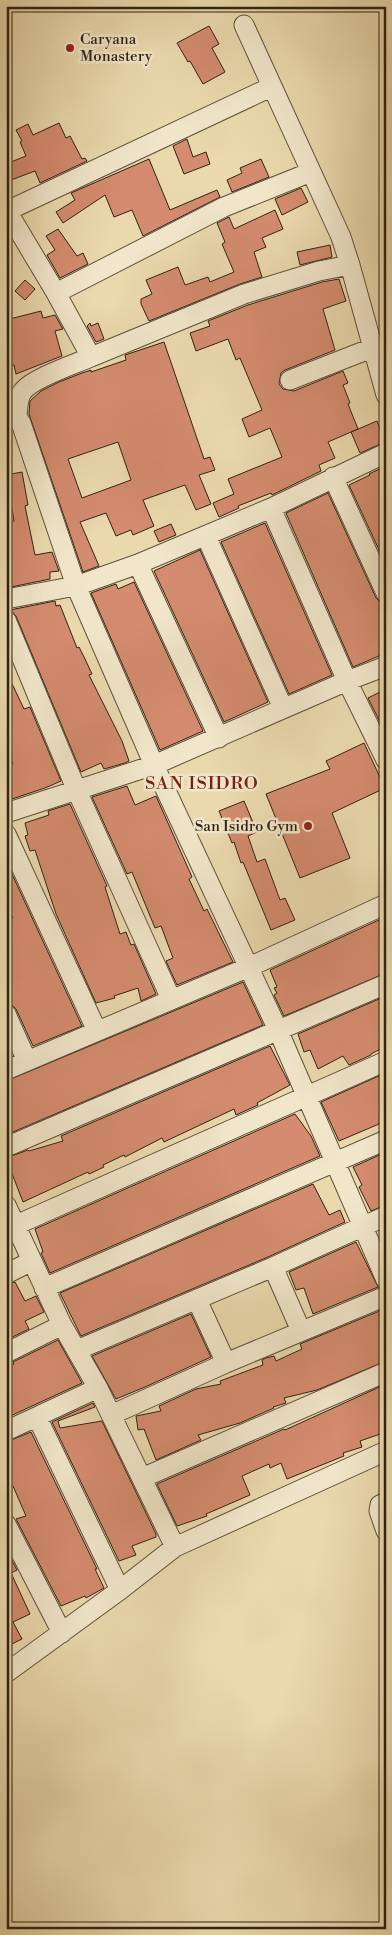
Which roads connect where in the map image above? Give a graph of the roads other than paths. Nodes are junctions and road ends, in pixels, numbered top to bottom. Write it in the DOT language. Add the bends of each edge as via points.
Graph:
graph roads {
  1 [pos="244,25"];
  2 [pos="272,87"];
  3 [pos="311,172"];
  4 [pos="7,210"];
  5 [pos="350,265"];
  6 [pos="56,293"];
  7 [pos="372,348"];
  8 [pos="91,357"];
  9 [pos="290,380"];
  10 [pos="386,394"];
  11 [pos="12,418"];
  12 [pos="386,453"];
  13 [pos="332,477"];
  14 [pos="271,508"];
  15 [pos="206,536"];
  16 [pos="138,564"];
  17 [pos="76,586"];
  18 [pos="386,593"];
  19 [pos="6,599"];
  20 [pos="6,620"];
  21 [pos="386,666"];
  22 [pos="348,681"];
  23 [pos="283,708"];
  24 [pos="219,738"];
  25 [pos="385,756"];
  26 [pos="154,765"];
  27 [pos="77,791"];
  28 [pos="6,812"];
  29 [pos="6,834"];
  30 [pos="384,909"];
  31 [pos="249,967"];
  32 [pos="386,984"];
  33 [pos="171,999"];
  34 [pos="6,1014"];
  35 [pos="278,1030"];
  36 [pos="97,1031"];
  37 [pos="27,1061"];
  38 [pos="386,1061"];
  39 [pos="6,1070"];
  40 [pos="305,1096"];
  41 [pos="386,1140"];
  42 [pos="6,1147"];
  43 [pos="334,1162"];
  44 [pos="6,1205"];
  45 [pos="386,1216"];
  46 [pos="16,1225"];
  47 [pos="362,1226"];
  48 [pos="32,1261"];
  49 [pos="273,1267"];
  50 [pos="6,1274"];
  51 [pos="386,1280"];
  52 [pos="44,1288"];
  53 [pos="386,1296"];
  54 [pos="197,1300"];
  55 [pos="62,1325"];
  56 [pos="301,1331"];
  57 [pos="77,1350"];
  58 [pos="6,1353"];
  59 [pos="226,1363"];
  60 [pos="386,1372"];
  61 [pos="98,1388"];
  62 [pos="111,1415"];
  63 [pos="37,1417"];
  64 [pos="6,1432"];
  65 [pos="386,1451"];
  66 [pos="142,1478"];
  67 [pos="386,1502"];
  68 [pos="6,1524"];
  69 [pos="386,1531"];
  70 [pos="175,1547"];
  71 [pos="120,1590"];
  72 [pos="62,1632"];
  73 [pos="6,1673"];
  1 -- 2 [label="street"];
  2 -- 3 [label="street"];
  2 -- 4 [label="street"];
  3 -- 5 [label="street" via="341,237"];
  3 -- 6 [label="street" via="216,210"];
  4 -- 6 [label="street"];
  5 -- 7 [label="street"];
  5 -- 8 [label="street" via="244,294"];
  6 -- 8 [label="street"];
  7 -- 9 [label="street"];
  7 -- 10 [label="street"];
  8 -- 11 [label="street" via="32,383 23,391"];
  11 -- 17 [label="street" via="21,423"];
  12 -- 13 [label="street"];
  13 -- 14 [label="street"];
  13 -- 18 [label="street"];
  14 -- 15 [label="street"];
  14 -- 22 [label="street"];
  15 -- 16 [label="street"];
  15 -- 23 [label="street"];
  16 -- 17 [label="street"];
  16 -- 24 [label="street"];
  17 -- 19 [label="street"];
  17 -- 26 [label="street"];
  20 -- 27 [label="street"];
  21 -- 22 [label="street"];
  22 -- 23 [label="street"];
  22 -- 25 [label="street"];
  23 -- 24 [label="street"];
  24 -- 26 [label="street"];
  26 -- 27 [label="street"];
  26 -- 31 [label="street"];
  27 -- 28 [label="street"];
  27 -- 33 [label="street"];
  29 -- 36 [label="street"];
  30 -- 31 [label="street"];
  31 -- 33 [label="street"];
  31 -- 35 [label="street"];
  32 -- 35 [label="street"];
  33 -- 36 [label="street"];
  34 -- 37 [label="street"];
  35 -- 40 [label="street"];
  35 -- 42 [label="street"];
  36 -- 37 [label="street"];
  37 -- 39 [label="street"];
  38 -- 40 [label="street"];
  40 -- 43 [label="street"];
  40 -- 46 [label="street"];
  41 -- 43 [label="street"];
  43 -- 47 [label="street"];
  43 -- 52 [label="street"];
  44 -- 46 [label="street"];
  45 -- 47 [label="street"];
  46 -- 48 [label="street"];
  47 -- 49 [label="street"];
  47 -- 51 [label="street"];
  48 -- 50 [label="street"];
  48 -- 52 [label="street"];
  49 -- 54 [label="street"];
  49 -- 56 [label="street"];
  52 -- 55 [label="street"];
  53 -- 56 [label="street"];
  54 -- 57 [label="street"];
  54 -- 59 [label="street"];
  55 -- 57 [label="street"];
  55 -- 58 [label="street"];
  56 -- 59 [label="street"];
  57 -- 61 [label="street"];
  59 -- 62 [label="street"];
  60 -- 66 [label="street"];
  61 -- 62 [label="street"];
  61 -- 63 [label="street"];
  62 -- 66 [label="street"];
  63 -- 64 [label="street"];
  63 -- 71 [label="street"];
  65 -- 70 [label="street"];
  66 -- 70 [label="street"];
  67 -- 69 [label="street" via="379,1511"];
  68 -- 72 [label="street"];
  70 -- 71 [label="street"];
  71 -- 72 [label="street"];
  72 -- 73 [label="street"];
}
